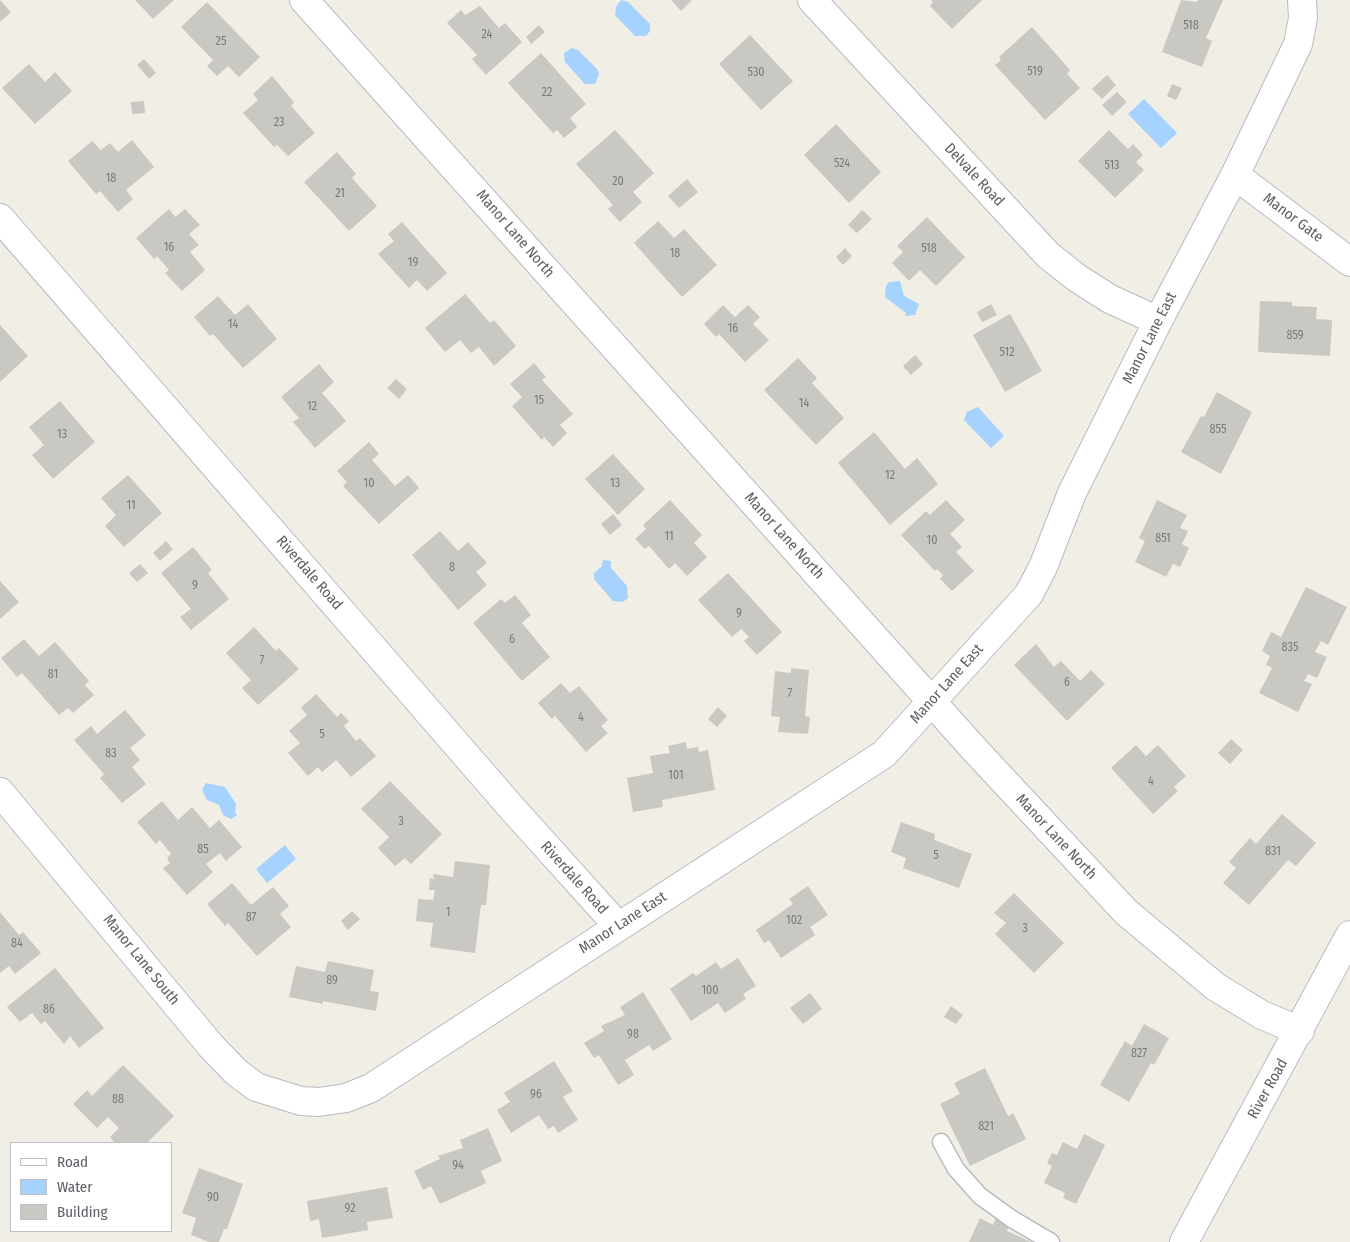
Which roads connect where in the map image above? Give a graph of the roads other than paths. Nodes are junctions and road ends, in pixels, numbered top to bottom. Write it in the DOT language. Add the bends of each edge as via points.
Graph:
graph roads {
  1 [pos="304,0"];
  2 [pos="812,0"];
  3 [pos="1302,0"];
  4 [pos="1235,175"];
  5 [pos="0,218"];
  6 [pos="1350,262"];
  7 [pos="1158,321"];
  8 [pos="932,702"];
  9 [pos="0,792"];
  10 [pos="618,926"];
  11 [pos="1350,935"];
  12 [pos="1300,1031"];
  13 [pos="301,1101"];
  14 [pos="941,1142"];
  15 [pos="1050,1242"];
  16 [pos="1184,1242"];
  1 -- 8 [label="street, Manor Lane North"];
  2 -- 7 [label="street, Delvale Road" via="1048,255 1110,299"];
  3 -- 4 [label="street, Manor Lane East" via="1303,18 1298,44"];
  4 -- 6 [label="street, Manor Gate"];
  4 -- 7 [label="street, Manor Lane East"];
  5 -- 10 [label="street, Riverdale Road"];
  7 -- 8 [label="street, Manor Lane East" via="1072,493 1029,594"];
  8 -- 10 [label="street, Manor Lane East" via="884,754"];
  8 -- 12 [label="street, Manor Lane North" via="1126,912 1216,987 1262,1015"];
  9 -- 13 [label="street, Manor Lane South" via="236,1072 256,1087"];
  10 -- 13 [label="street, Manor Lane East" via="371,1088 346,1098"];
  11 -- 12 [label="street, River Road"];
  12 -- 16 [label="street, River Road"];
  14 -- 15 [label="lane" via="956,1169 980,1196"];
}
